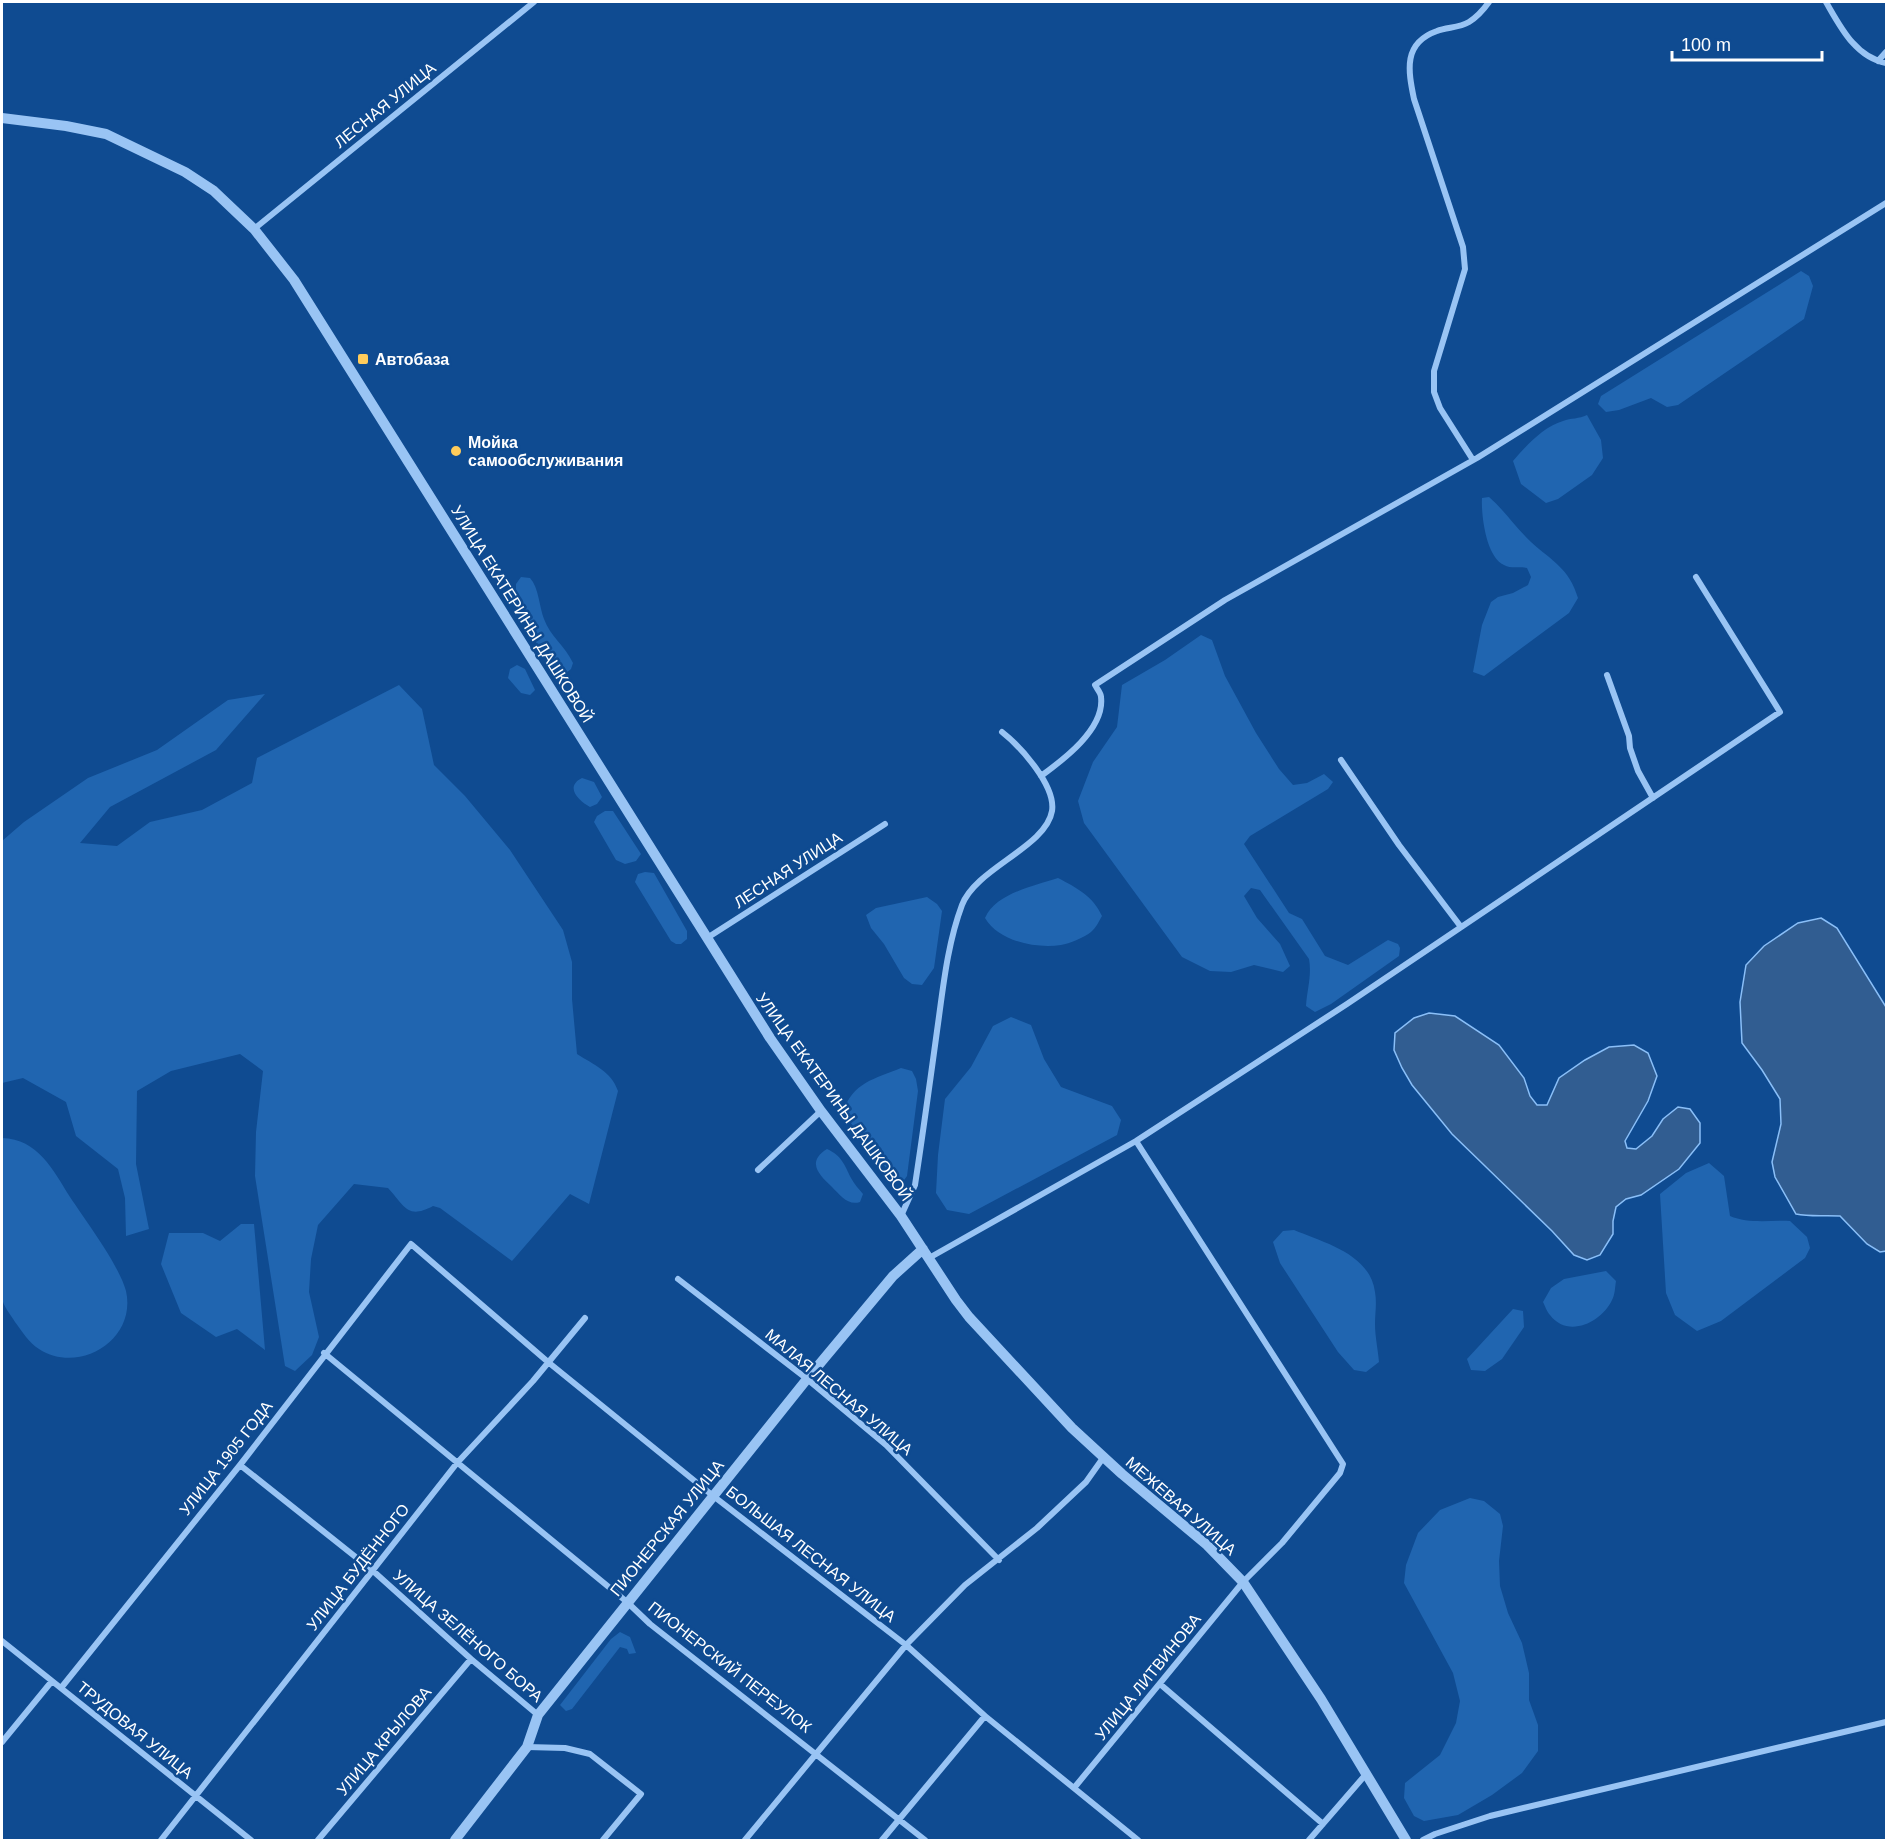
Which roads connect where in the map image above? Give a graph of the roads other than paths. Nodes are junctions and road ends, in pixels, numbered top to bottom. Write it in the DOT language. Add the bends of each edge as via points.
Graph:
graph roads {
  1 [pos="534,2"];
  2 [pos="1489,2"];
  3 [pos="1826,2"];
  4 [pos="1887,52"];
  5 [pos="1878,61"];
  6 [pos="1887,63"];
  7 [pos="2,118"];
  8 [pos="1887,203"];
  9 [pos="254,229"];
  10 [pos="1473,460"];
  11 [pos="1696,577"];
  12 [pos="1607,675"];
  13 [pos="1002,732"];
  14 [pos="1341,760"];
  15 [pos="1041,776"];
  16 [pos="1653,798"];
  17 [pos="885,824"];
  18 [pos="1461,927"];
  19 [pos="706,939"];
  20 [pos="821,1111"];
  21 [pos="1136,1141"];
  22 [pos="758,1170"];
  23 [pos="901,1216"];
  24 [pos="411,1244"];
  25 [pos="926,1253"];
  26 [pos="678,1279"];
  27 [pos="585,1318"];
  28 [pos="324,1353"];
  29 [pos="548,1362"];
  30 [pos="807,1379"];
  31 [pos="1103,1458"];
  32 [pos="457,1463"];
  33 [pos="240,1465"];
  34 [pos="712,1496"];
  35 [pos="999,1560"];
  36 [pos="372,1570"];
  37 [pos="1243,1582"];
  38 [pos="627,1602"];
  39 [pos="2,1641"];
  40 [pos="906,1645"];
  41 [pos="471,1659"];
  42 [pos="52,1681"];
  43 [pos="1160,1684"];
  44 [pos="61,1688"];
  45 [pos="538,1715"];
  46 [pos="985,1716"];
  47 [pos="1887,1722"];
  48 [pos="2,1742"];
  49 [pos="527,1747"];
  50 [pos="816,1752"];
  51 [pos="1367,1773"];
  52 [pos="1074,1788"];
  53 [pos="195,1795"];
  54 [pos="900,1819"];
  55 [pos="1323,1824"];
  56 [pos="161,1840"];
  57 [pos="251,1840"];
  58 [pos="318,1840"];
  59 [pos="455,1840"];
  60 [pos="603,1840"];
  61 [pos="745,1840"];
  62 [pos="882,1840"];
  63 [pos="926,1840"];
  64 [pos="1138,1840"];
  65 [pos="1309,1840"];
  66 [pos="1406,1840"];
  67 [pos="1423,1840"];
  1 -- 9 [label="street, ЛЕСНАЯ УЛИЦА"];
  2 -- 10 [label="street" via="1468,22 1436,31 1416,44 1410,57 1409,76 1463,247 1464,269 1434,371 1434,392"];
  3 -- 5 [label="street" via="1845,34 1861,51"];
  4 -- 5 [label="street"];
  5 -- 6 [label="street"];
  7 -- 9 [label="street, УЛИЦА ЕКАТЕРИНЫ ДАШКОВОЙ" via="106,134 185,172 214,191"];
  8 -- 10 [label="street"];
  9 -- 19 [label="street, УЛИЦА ЕКАТЕРИНЫ ДАШКОВОЙ" via="294,280"];
  10 -- 15 [label="street" via="1225,600 1095,685 1101,696 1099,714 1090,731 1069,755"];
  11 -- 16 [label="street" via="1779,712"];
  12 -- 16 [label="street" via="1638,771"];
  13 -- 15 [label="street" via="1014,741"];
  14 -- 18 [label="street"];
  15 -- 23 [label="street" via="1050,791 1052,811 1043,830 975,885 962,903 946,962 915,1185"];
  16 -- 18 [label="street"];
  17 -- 19 [label="street, ЛЕСНАЯ УЛИЦА"];
  18 -- 21 [label="street"];
  19 -- 20 [label="street, УЛИЦА ЕКАТЕРИНЫ ДАШКОВОЙ"];
  20 -- 22 [label="street"];
  20 -- 23 [label="street, УЛИЦА ЕКАТЕРИНЫ ДАШКОВОЙ"];
  21 -- 25 [label="street"];
  21 -- 37 [label="street, УЛИЦА ЛИТВИНОВА" via="1343,1464 1340,1473 1289,1534"];
  23 -- 25 [label="street, УЛИЦА ЕКАТЕРИНЫ ДАШКОВОЙ"];
  24 -- 28 [label="street, УЛИЦА 1905 ГОДА"];
  24 -- 29 [label="street, БОЛЬШАЯ ЛЕСНАЯ УЛИЦА"];
  25 -- 30 [label="street, ПИОНЕРСКАЯ УЛИЦА" via="893,1276"];
  25 -- 31 [label="street, МЕЖЕВАЯ УЛИЦА" via="969,1317"];
  26 -- 30 [label="street, МАЛАЯ ЛЕСНАЯ УЛИЦА"];
  27 -- 29 [label="street, УЛИЦА БУДЁННОГО"];
  28 -- 32 [label="street, ПИОНЕРСКИЙ ПЕРЕУЛОК"];
  28 -- 33 [label="street, УЛИЦА 1905 ГОДА"];
  29 -- 32 [label="street, УЛИЦА БУДЁННОГО"];
  29 -- 34 [label="street, БОЛЬШАЯ ЛЕСНАЯ УЛИЦА"];
  30 -- 34 [label="street, ПИОНЕРСКАЯ УЛИЦА"];
  30 -- 35 [label="street, МАЛАЯ ЛЕСНАЯ УЛИЦА" via="886,1445"];
  31 -- 35 [label="street" via="1086,1482"];
  31 -- 37 [label="street, МЕЖЕВАЯ УЛИЦА" via="1207,1545"];
  32 -- 36 [label="street, УЛИЦА БУДЁННОГО"];
  32 -- 38 [label="street, ПИОНЕРСКИЙ ПЕРЕУЛОК"];
  33 -- 36 [label="street, УЛИЦА ЗЕЛЁНОГО БОРА"];
  33 -- 44 [label="street, УЛИЦА 1905 ГОДА"];
  34 -- 38 [label="street, ПИОНЕРСКАЯ УЛИЦА"];
  34 -- 40 [label="street, БОЛЬШАЯ ЛЕСНАЯ УЛИЦА"];
  35 -- 40 [label="street" via="965,1585"];
  36 -- 41 [label="street, УЛИЦА ЗЕЛЁНОГО БОРА"];
  36 -- 53 [label="street, УЛИЦА БУДЁННОГО"];
  37 -- 43 [label="street, УЛИЦА ЛИТВИНОВА"];
  37 -- 51 [label="street, МЕЖЕВАЯ УЛИЦА"];
  38 -- 45 [label="street, ПИОНЕРСКАЯ УЛИЦА"];
  38 -- 50 [label="street, ПИОНЕРСКИЙ ПЕРЕУЛОК"];
  39 -- 42 [label="street, ТРУДОВАЯ УЛИЦА"];
  40 -- 46 [label="street, БОЛЬШАЯ ЛЕСНАЯ УЛИЦА"];
  40 -- 50 [label="street"];
  41 -- 45 [label="street, УЛИЦА ЗЕЛЁНОГО БОРА"];
  41 -- 58 [label="street, УЛИЦА КРЫЛОВА"];
  42 -- 44 [label="street, ТРУДОВАЯ УЛИЦА"];
  42 -- 48 [label="street"];
  43 -- 52 [label="street, УЛИЦА ЛИТВИНОВА"];
  43 -- 55 [label="street"];
  44 -- 53 [label="street, ТРУДОВАЯ УЛИЦА"];
  45 -- 49 [label="street, ПИОНЕРСКАЯ УЛИЦА"];
  46 -- 52 [label="street, БОЛЬШАЯ ЛЕСНАЯ УЛИЦА"];
  46 -- 54 [label="street"];
  47 -- 67 [label="street" via="1490,1816"];
  49 -- 59 [label="street, ПИОНЕРСКАЯ УЛИЦА"];
  49 -- 60 [label="street" via="565,1748 590,1754 641,1794"];
  50 -- 54 [label="street, ПИОНЕРСКИЙ ПЕРЕУЛОК"];
  50 -- 61 [label="street"];
  51 -- 55 [label="street"];
  51 -- 66 [label="street, МЕЖЕВАЯ УЛИЦА"];
  52 -- 64 [label="street, БОЛЬШАЯ ЛЕСНАЯ УЛИЦА"];
  53 -- 56 [label="street, УЛИЦА БУДЁННОГО"];
  53 -- 57 [label="street, ТРУДОВАЯ УЛИЦА"];
  54 -- 62 [label="street"];
  54 -- 63 [label="street, ПИОНЕРСКИЙ ПЕРЕУЛОК"];
  55 -- 65 [label="street"];
}
